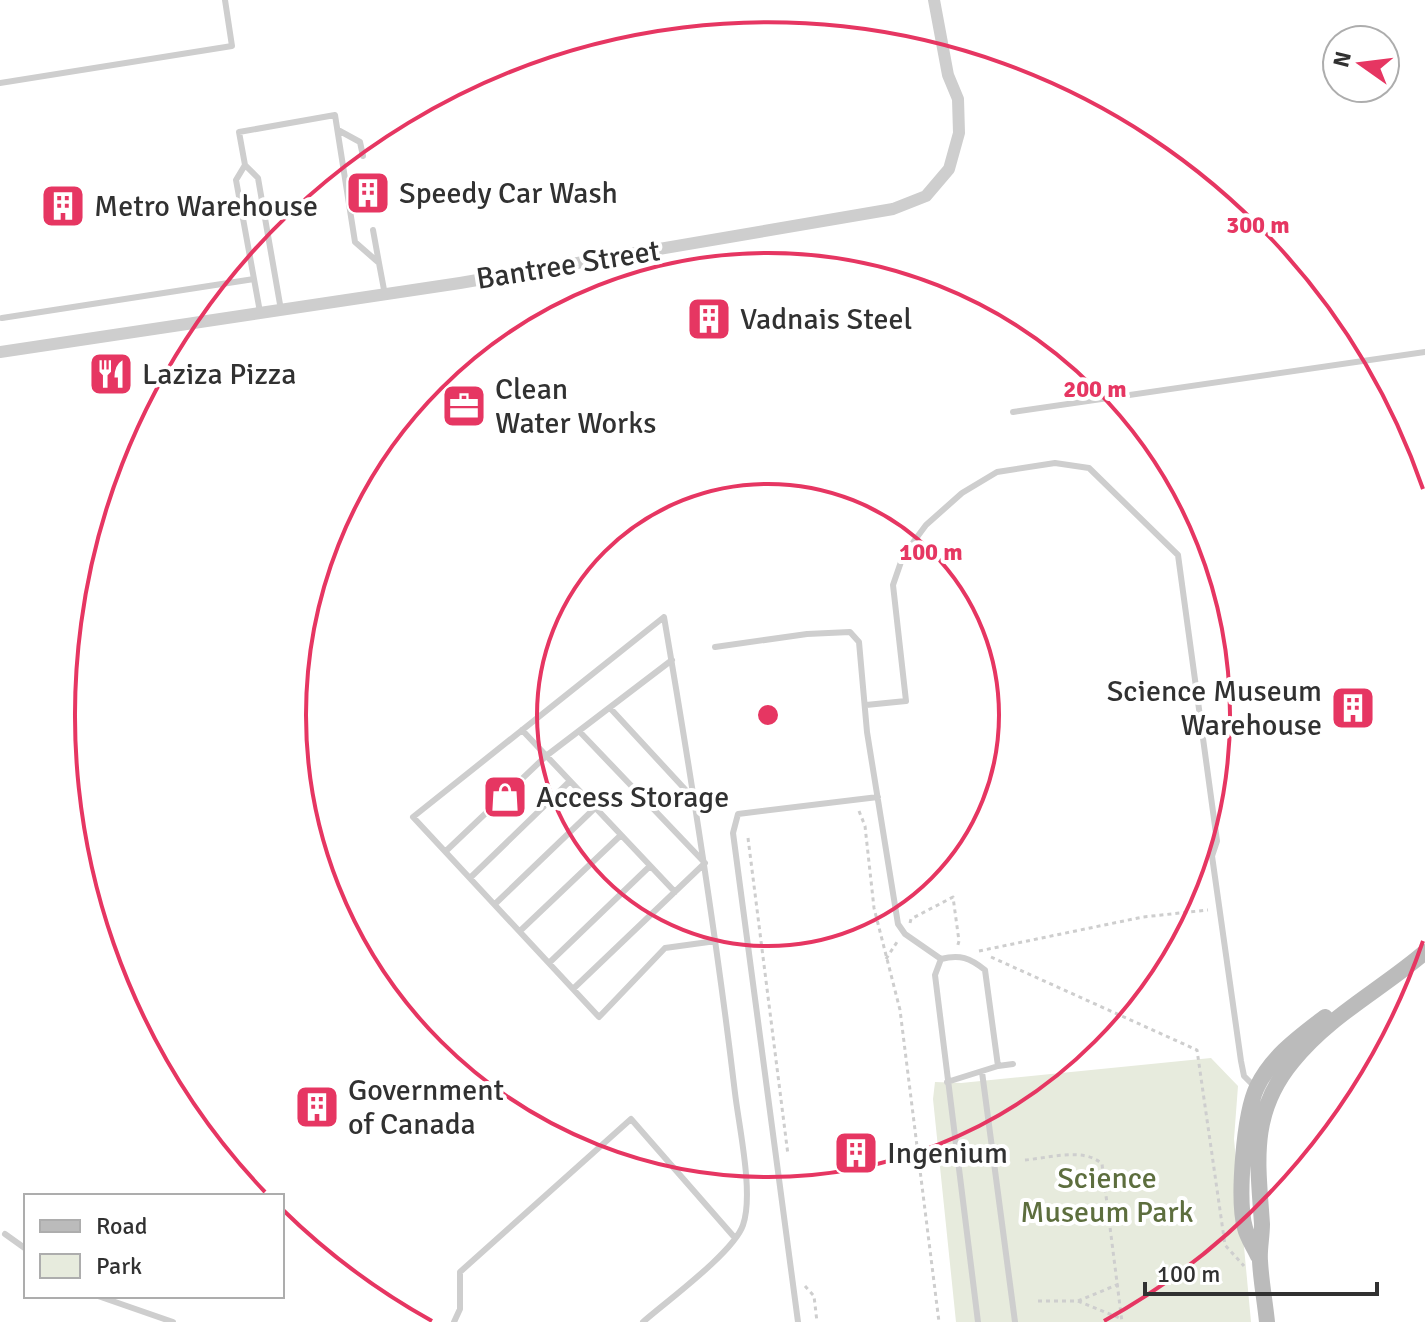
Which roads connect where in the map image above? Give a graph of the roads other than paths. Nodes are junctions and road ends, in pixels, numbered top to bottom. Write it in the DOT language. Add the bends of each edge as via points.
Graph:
graph roads {
  1 [pos="225,0"];
  2 [pos="934,0"];
  3 [pos="0,83"];
  4 [pos="338,130"];
  5 [pos="363,156"];
  6 [pos="245,165"];
  7 [pos="373,230"];
  8 [pos="379,263"];
  9 [pos="254,279"];
  10 [pos="385,295"];
  11 [pos="281,310"];
  12 [pos="260,312"];
  13 [pos="2,318"];
  14 [pos="0,352"];
  15 [pos="1425,352"];
  16 [pos="1013,412"];
  17 [pos="715,647"];
  18 [pos="672,660"];
  19 [pos="866,705"];
  20 [pos="610,708"];
  21 [pos="522,730"];
  22 [pos="579,731"];
  23 [pos="546,756"];
  24 [pos="570,781"];
  25 [pos="878,797"];
  26 [pos="695,800"];
  27 [pos="595,808"];
  28 [pos="621,835"];
  29 [pos="446,851"];
  30 [pos="705,863"];
  31 [pos="650,866"];
  32 [pos="470,878"];
  33 [pos="675,892"];
  34 [pos="495,904"];
  35 [pos="520,931"];
  36 [pos="716,941"];
  37 [pos="1425,952"];
  38 [pos="941,959"];
  39 [pos="549,963"];
  40 [pos="573,989"];
  41 [pos="1352,1005"];
  42 [pos="1013,1064"];
  43 [pos="998,1066"];
  44 [pos="982,1072"];
  45 [pos="947,1082"];
  46 [pos="1256,1088"];
  47 [pos="1272,1095"];
  48 [pos="5,1234"];
  49 [pos="735,1238"];
  50 [pos="24,1248"];
  51 [pos="1252,1263"];
  52 [pos="104,1298"];
  53 [pos="173,1322"];
  54 [pos="454,1322"];
  55 [pos="643,1322"];
  56 [pos="798,1322"];
  57 [pos="978,1322"];
  58 [pos="1015,1322"];
  59 [pos="1267,1322"];
  1 -- 3 [label="lane" via="232,46"];
  2 -- 10 [label="street, Bantree Street" via="948,75 958,99 959,133 949,169 926,196 893,209"];
  4 -- 5 [label="lane" via="360,142"];
  4 -- 6 [label="lane" via="335,115 239,132"];
  4 -- 8 [label="lane" via="355,242"];
  6 -- 9 [label="lane" via="236,180"];
  6 -- 11 [label="lane" via="258,178"];
  7 -- 8 [label="lane"];
  8 -- 10 [label="lane"];
  9 -- 12 [label="lane"];
  9 -- 13 [label="lane"];
  10 -- 11 [label="street, Bantree Street"];
  11 -- 12 [label="street, Bantree Street"];
  12 -- 14 [label="street, Bantree Street"];
  15 -- 16 [label="lane"];
  17 -- 19 [label="lane" via="850,632 859,642"];
  18 -- 20 [label="lane"];
  18 -- 21 [label="lane" via="664,617"];
  18 -- 26 [label="lane"];
  19 -- 25 [label="lane"];
  19 -- 46 [label="lane" via="906,701 893,585 903,556 926,525 962,493 997,472 1055,463 1089,468 1178,555 1241,1061 1244,1076"];
  20 -- 22 [label="lane"];
  20 -- 26 [label="lane"];
  21 -- 23 [label="lane"];
  21 -- 29 [label="lane" via="413,817"];
  22 -- 23 [label="lane"];
  22 -- 30 [label="lane"];
  23 -- 24 [label="lane"];
  23 -- 29 [label="lane"];
  24 -- 27 [label="lane"];
  24 -- 32 [label="lane"];
  25 -- 38 [label="lane" via="898,924"];
  25 -- 56 [label="lane" via="738,814 733,833"];
  26 -- 30 [label="lane"];
  27 -- 28 [label="lane"];
  27 -- 34 [label="lane"];
  28 -- 31 [label="lane"];
  28 -- 35 [label="lane"];
  29 -- 32 [label="lane"];
  30 -- 33 [label="lane"];
  30 -- 36 [label="lane"];
  31 -- 33 [label="lane"];
  31 -- 39 [label="lane"];
  32 -- 34 [label="lane"];
  33 -- 40 [label="lane"];
  34 -- 35 [label="lane"];
  35 -- 39 [label="lane"];
  36 -- 40 [label="lane" via="665,948 599,1017"];
  36 -- 49 [label="lane" via="749,1206"];
  37 -- 41 [label="street"];
  38 -- 43 [label="lane" via="971,959 985,970"];
  38 -- 45 [label="lane" via="935,975"];
  39 -- 40 [label="lane"];
  41 -- 46 [label="street" via="1327,1015 1297,1038"];
  41 -- 47 [label="street" via="1293,1061"];
  42 -- 43 [label="lane"];
  43 -- 44 [label="lane"];
  44 -- 45 [label="lane"];
  44 -- 58 [label="lane"];
  45 -- 57 [label="lane"];
  46 -- 47 [label="lane"];
  46 -- 51 [label="street" via="1244,1137 1242,1176"];
  47 -- 51 [label="street" via="1258,1134 1262,1227"];
  48 -- 50 [label="lane"];
  49 -- 54 [label="lane" via="631,1119 460,1272 460,1309"];
  49 -- 55 [label="lane"];
  51 -- 59 [label="street"];
  52 -- 53 [label="lane"];
}
